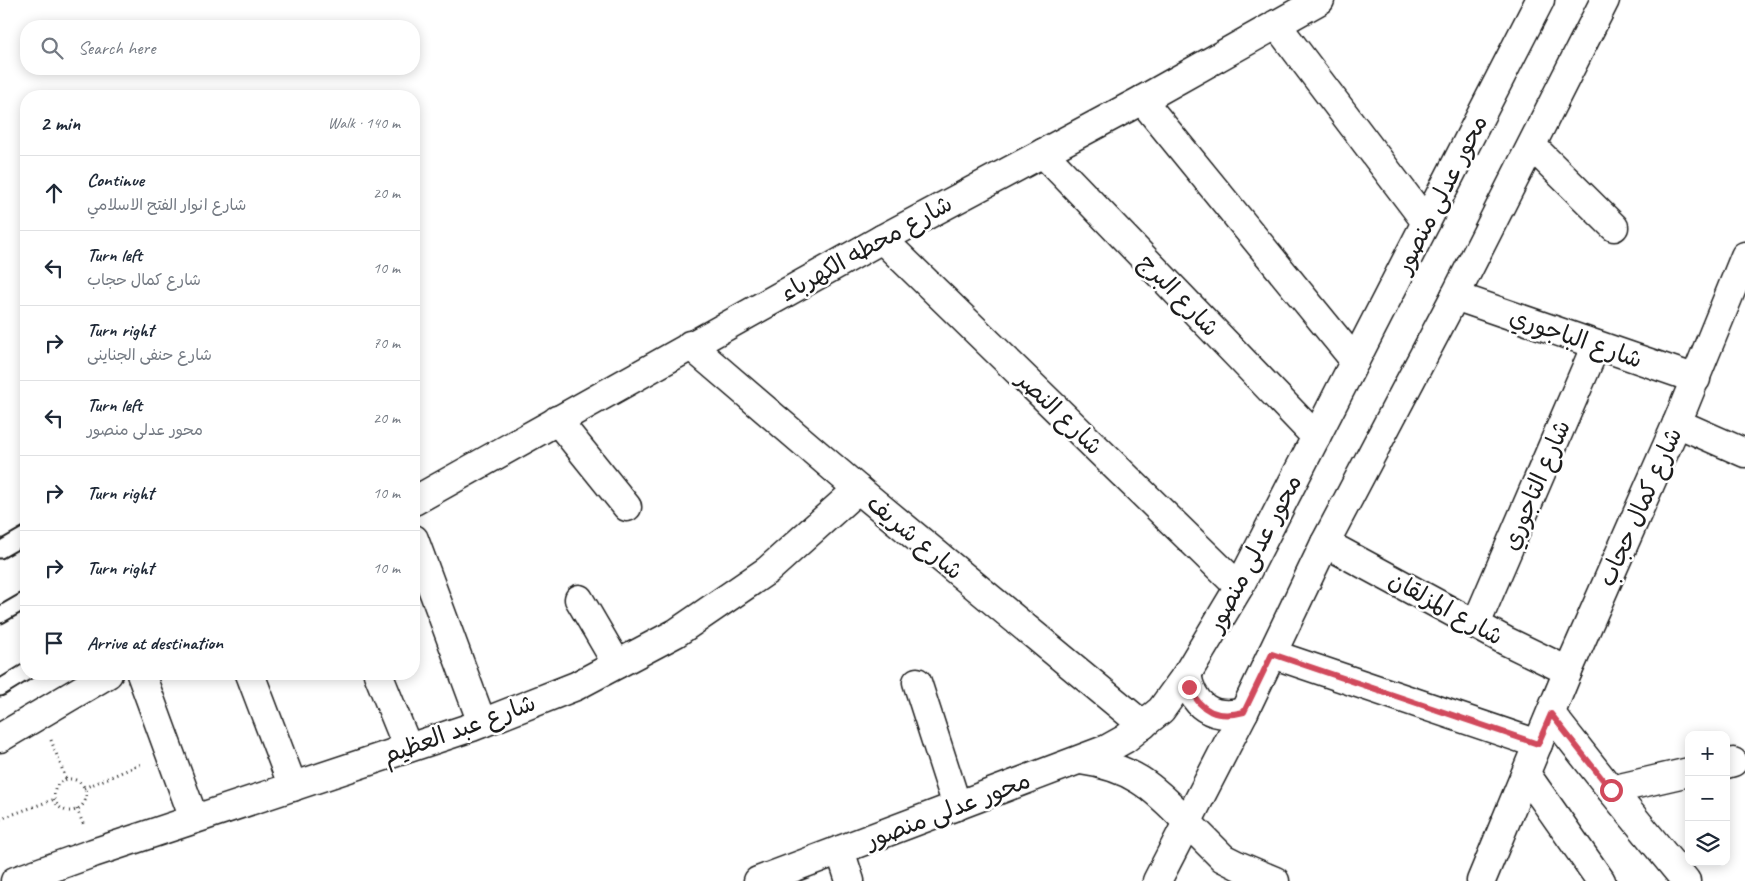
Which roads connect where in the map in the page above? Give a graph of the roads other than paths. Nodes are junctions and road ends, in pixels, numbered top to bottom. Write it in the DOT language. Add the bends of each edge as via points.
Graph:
graph roads {
  1 [pos="1320,0"];
  2 [pos="1540,0"];
  3 [pos="1605,0"];
  4 [pos="1276,24"];
  5 [pos="1142,100"];
  6 [pos="1532,146"];
  7 [pos="1043,153"];
  8 [pos="1426,222"];
  9 [pos="1614,227"];
  10 [pos="882,239"];
  11 [pos="1745,256"];
  12 [pos="1456,296"];
  13 [pos="690,345"];
  14 [pos="1596,345"];
  15 [pos="1355,361"];
  16 [pos="1696,379"];
  17 [pos="558,420"];
  18 [pos="1677,423"];
  19 [pos="1316,437"];
  20 [pos="1745,453"];
  21 [pos="858,489"];
  22 [pos="420,498"];
  23 [pos="627,507"];
  24 [pos="20,538"];
  25 [pos="1324,543"];
  26 [pos="0,550"];
  27 [pos="420,555"];
  28 [pos="1239,587"];
  29 [pos="579,599"];
  30 [pos="20,603"];
  31 [pos="0,615"];
  32 [pos="1476,624"];
  33 [pos="1272,654"];
  34 [pos="617,664"];
  35 [pos="1568,670"];
  36 [pos="1186,674"];
  37 [pos="20,676"];
  38 [pos="98,680"];
  39 [pos="142,680"];
  40 [pos="252,680"];
  41 [pos="380,680"];
  42 [pos="917,682"];
  43 [pos="0,688"];
  44 [pos="1244,712"];
  45 [pos="1551,714"];
  46 [pos="482,723"];
  47 [pos="1144,726"];
  48 [pos="0,738"];
  49 [pos="408,748"];
  50 [pos="1532,759"];
  51 [pos="1080,760"];
  52 [pos="1685,773"];
  53 [pos="292,787"];
  54 [pos="1611,790"];
  55 [pos="957,806"];
  56 [pos="194,819"];
  57 [pos="1187,822"];
  58 [pos="840,850"];
  59 [pos="15,881"];
  60 [pos="758,881"];
  61 [pos="850,881"];
  62 [pos="1157,881"];
  63 [pos="1275,881"];
  64 [pos="1481,881"];
  65 [pos="1601,881"];
  66 [pos="1686,881"];
  1 -- 4 [label="street, شارع محطه الكهرباء"];
  2 -- 8 [label="street, محور عدلى منصور"];
  3 -- 6 [label="street"];
  4 -- 5 [label="street, شارع محطه الكهرباء"];
  4 -- 8 [label="street"];
  5 -- 7 [label="street, شارع محطه الكهرباء"];
  5 -- 15 [label="street"];
  6 -- 9 [label="street"];
  6 -- 12 [label="street"];
  7 -- 10 [label="street, شارع محطه الكهرباء"];
  7 -- 19 [label="street, شارع البرج"];
  8 -- 15 [label="street, محور عدلى منصور"];
  10 -- 13 [label="street, شارع محطه الكهرباء"];
  10 -- 28 [label="street, شارع النصر"];
  11 -- 16 [label="street, شارع كمال حجاب"];
  12 -- 14 [label="street, شارع الباجوري"];
  12 -- 25 [label="street"];
  13 -- 17 [label="street, شارع محطه الكهرباء"];
  13 -- 21 [label="street, شارع شريف"];
  14 -- 16 [label="street, شارع الباجوري"];
  14 -- 32 [label="street, شارع التاجوري"];
  15 -- 19 [label="street, محور عدلى منصور"];
  16 -- 18 [label="street, شارع كمال حجاب"];
  17 -- 22 [label="street, شارع محطه الكهرباء"];
  17 -- 23 [label="street"];
  18 -- 20 [label="street"];
  18 -- 35 [label="street, شارع كمال حجاب"];
  19 -- 28 [label="street, محور عدلى منصور"];
  21 -- 34 [label="street, شارع عبد العظيم" via="768,570 676,633"];
  21 -- 47 [label="street, شارع شريف"];
  24 -- 26 [label="lane"];
  25 -- 32 [label="street, شارع المزلقان"];
  25 -- 33 [label="street"];
  27 -- 46 [label="street"];
  28 -- 36 [label="street, محور عدلى منصور"];
  29 -- 34 [label="street"];
  30 -- 31 [label="lane"];
  32 -- 35 [label="street, شارع المزلقان" via="1536,657"];
  33 -- 44 [label="street"];
  33 -- 50 [label="street"];
  34 -- 46 [label="street, شارع عبد العظيم" via="576,686"];
  35 -- 45 [label="street, شارع كمال حجاب"];
  36 -- 44 [label="street" via="1195,699 1205,709 1217,714"];
  36 -- 47 [label="street, محور عدلى منصور" via="1161,710"];
  37 -- 43 [label="lane"];
  38 -- 48 [label="street"];
  39 -- 56 [label="street"];
  40 -- 53 [label="street"];
  41 -- 49 [label="street"];
  42 -- 55 [label="street"];
  44 -- 57 [label="street"];
  45 -- 50 [label="street, شارع كمال حجاب"];
  45 -- 54 [label="street"];
  46 -- 49 [label="street, شارع عبد العظيم"];
  47 -- 51 [label="street, محور عدلى منصور" via="1125,740"];
  49 -- 53 [label="street, شارع عبد العظيم"];
  50 -- 64 [label="street, شارع كمال حجاب"];
  50 -- 65 [label="street"];
  51 -- 55 [label="street, محور عدلى منصور"];
  51 -- 57 [label="street" via="1117,768 1134,776 1165,798"];
  52 -- 54 [label="street"];
  53 -- 56 [label="street, شارع عبد العظيم"];
  54 -- 66 [label="street"];
  55 -- 58 [label="street, محور عدلى منصور"];
  56 -- 59 [label="street, شارع عبد العظيم"];
  57 -- 62 [label="street"];
  57 -- 63 [label="street" via="1223,858"];
  58 -- 60 [label="street, محور عدلى منصور"];
  58 -- 61 [label="street"];
}
